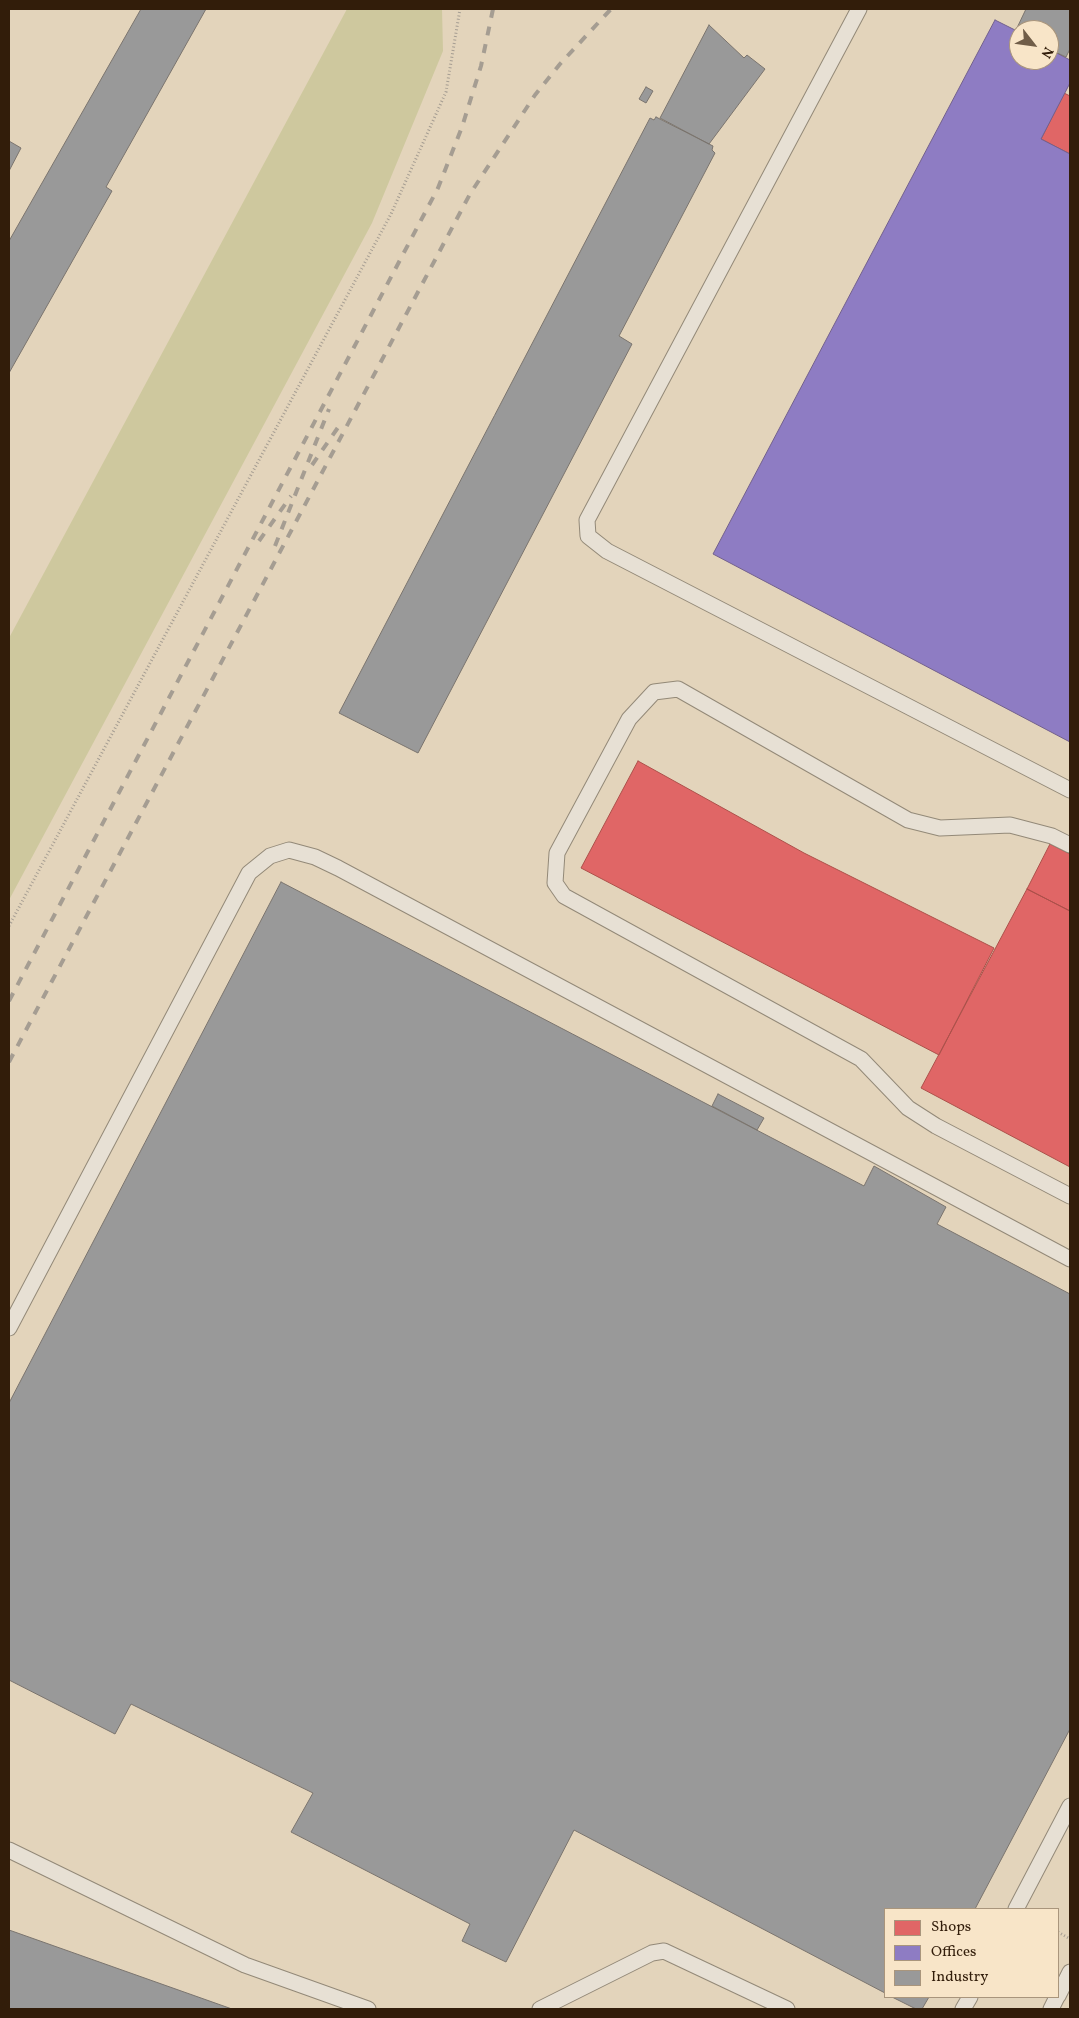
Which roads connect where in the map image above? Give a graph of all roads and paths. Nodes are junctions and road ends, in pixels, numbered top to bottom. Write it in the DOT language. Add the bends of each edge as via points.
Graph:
graph roads {
  1 [pos="460,9"];
  2 [pos="859,9"];
  3 [pos="1070,790"];
  4 [pos="1070,845"];
  5 [pos="9,926"];
  6 [pos="1070,1196"];
  7 [pos="1070,1259"];
  8 [pos="9,1328"];
  9 [pos="1070,1806"];
  10 [pos="9,1850"];
  11 [pos="1017,1908"];
  12 [pos="1070,1972"];
  13 [pos="1059,1992"];
  14 [pos="969,1998"];
  15 [pos="368,2009"];
  16 [pos="540,2009"];
  17 [pos="787,2009"];
  18 [pos="963,2009"];
  1 -- 5 [label="path" via="446,92 391,214"];
  2 -- 3 [label="lane" via="587,520 588,536 607,551"];
  4 -- 6 [label="lane" via="1052,836 1010,825 940,828 908,820 678,690 654,692 629,719 557,853 555,882 564,896 862,1059 908,1108 936,1126"];
  7 -- 8 [label="lane" via="347,873 315,857 289,850 270,856 249,873"];
  9 -- 11 [label="lane"];
  10 -- 15 [label="lane" via="245,1965"];
  12 -- 13 [label="lane"];
  14 -- 18 [label="lane"];
  16 -- 17 [label="lane" via="652,1953 664,1951"];
}
